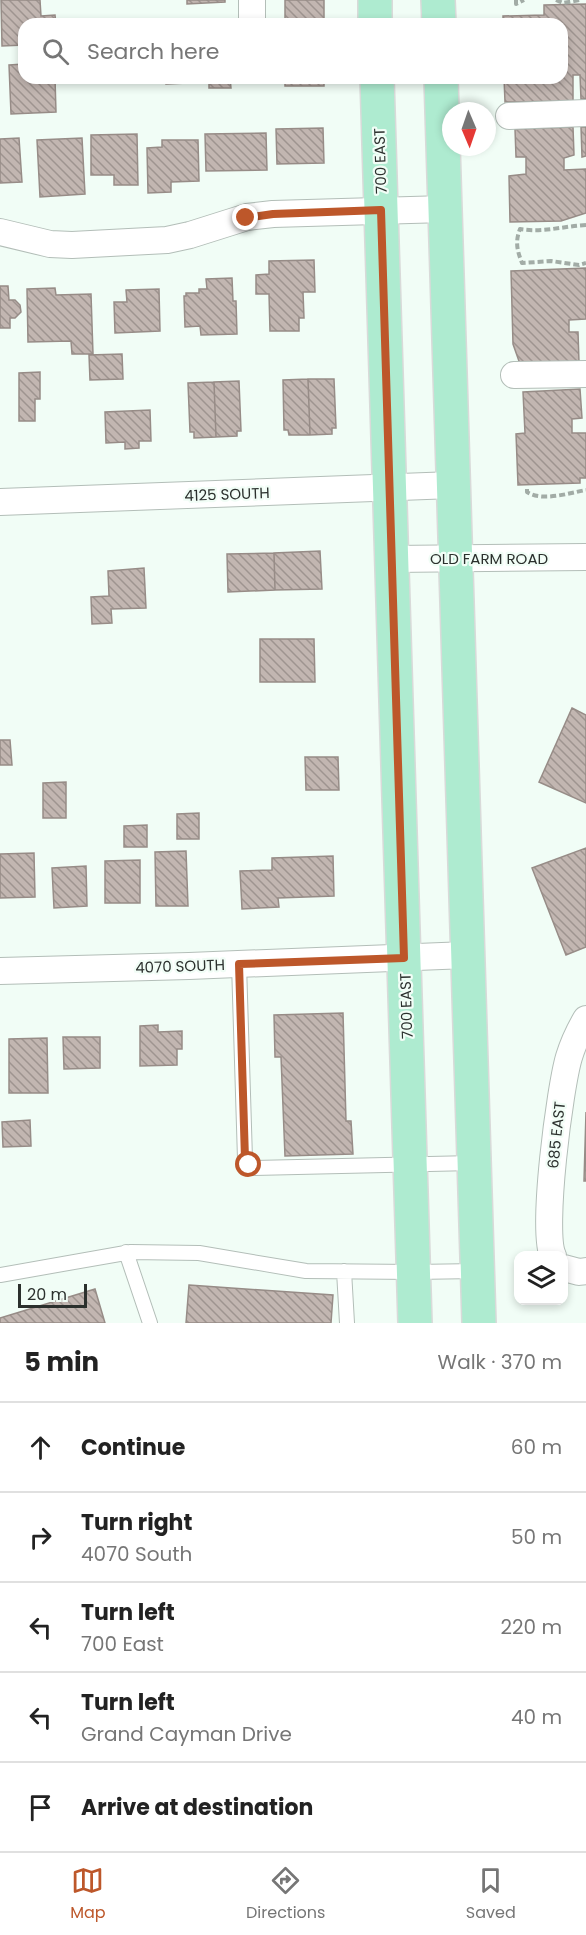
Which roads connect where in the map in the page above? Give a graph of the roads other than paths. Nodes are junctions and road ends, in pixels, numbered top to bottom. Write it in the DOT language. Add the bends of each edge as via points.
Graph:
graph roads {
  1 [pos="252,0"];
  2 [pos="375,0"];
  3 [pos="438,0"];
  4 [pos="252,18"];
  5 [pos="375,18"];
  6 [pos="439,18"];
  7 [pos="377,84"];
  8 [pos="441,84"];
  9 [pos="586,113"];
  10 [pos="509,116"];
  11 [pos="445,209"];
  12 [pos="381,210"];
  13 [pos="0,232"];
  14 [pos="586,374"];
  15 [pos="514,375"];
  16 [pos="453,485"];
  17 [pos="390,487"];
  18 [pos="0,502"];
  19 [pos="586,557"];
  20 [pos="456,558"];
  21 [pos="392,559"];
  22 [pos="467,955"];
  23 [pos="404,958"];
  24 [pos="239,964"];
  25 [pos="0,971"];
  26 [pos="586,1019"];
  27 [pos="473,1164"];
  28 [pos="412,1165"];
  29 [pos="550,1251"];
  30 [pos="126,1252"];
  31 [pos="568,1269"];
  32 [pos="344,1271"];
  33 [pos="477,1271"];
  34 [pos="586,1271"];
  35 [pos="414,1272"];
  36 [pos="0,1275"];
  37 [pos="150,1323"];
  38 [pos="347,1323"];
  39 [pos="416,1323"];
  40 [pos="479,1323"];
  1 -- 4 [label="street"];
  2 -- 5 [label="main road"];
  3 -- 6 [label="main road"];
  7 -- 12 [label="main road, 700 EAST"];
  8 -- 11 [label="main road"];
  9 -- 10 [label="street"];
  11 -- 12 [label="street"];
  11 -- 16 [label="main road"];
  12 -- 13 [label="street" via="273,214 166,240 50,244"];
  12 -- 17 [label="main road, 700 EAST"];
  14 -- 15 [label="street"];
  16 -- 17 [label="street, 4125 SOUTH"];
  16 -- 20 [label="main road"];
  17 -- 18 [label="street, 4125 SOUTH"];
  17 -- 21 [label="main road, 700 EAST"];
  19 -- 20 [label="street, OLD FARM ROAD"];
  20 -- 21 [label="street, OLD FARM ROAD"];
  20 -- 22 [label="main road"];
  21 -- 23 [label="main road, 700 EAST"];
  22 -- 23 [label="street, 4070 SOUTH"];
  22 -- 27 [label="main road"];
  23 -- 24 [label="street, 4070 SOUTH"];
  23 -- 28 [label="main road, 700 EAST"];
  24 -- 25 [label="street, 4070 SOUTH"];
  24 -- 28 [label="lane" via="245,1159 249,1165 261,1170"];
  26 -- 29 [label="street, 685 EAST" via="569,1058 562,1088 550,1194"];
  27 -- 28 [label="lane"];
  27 -- 33 [label="main road"];
  28 -- 35 [label="main road, 700 EAST"];
  30 -- 32 [label="lane" via="199,1253 306,1271"];
  30 -- 36 [label="lane"];
  30 -- 37 [label="lane"];
  31 -- 34 [label="street"];
  32 -- 35 [label="lane"];
  32 -- 38 [label="lane"];
  33 -- 35 [label="lane"];
  33 -- 40 [label="main road"];
  35 -- 39 [label="main road, 700 EAST"];
}
